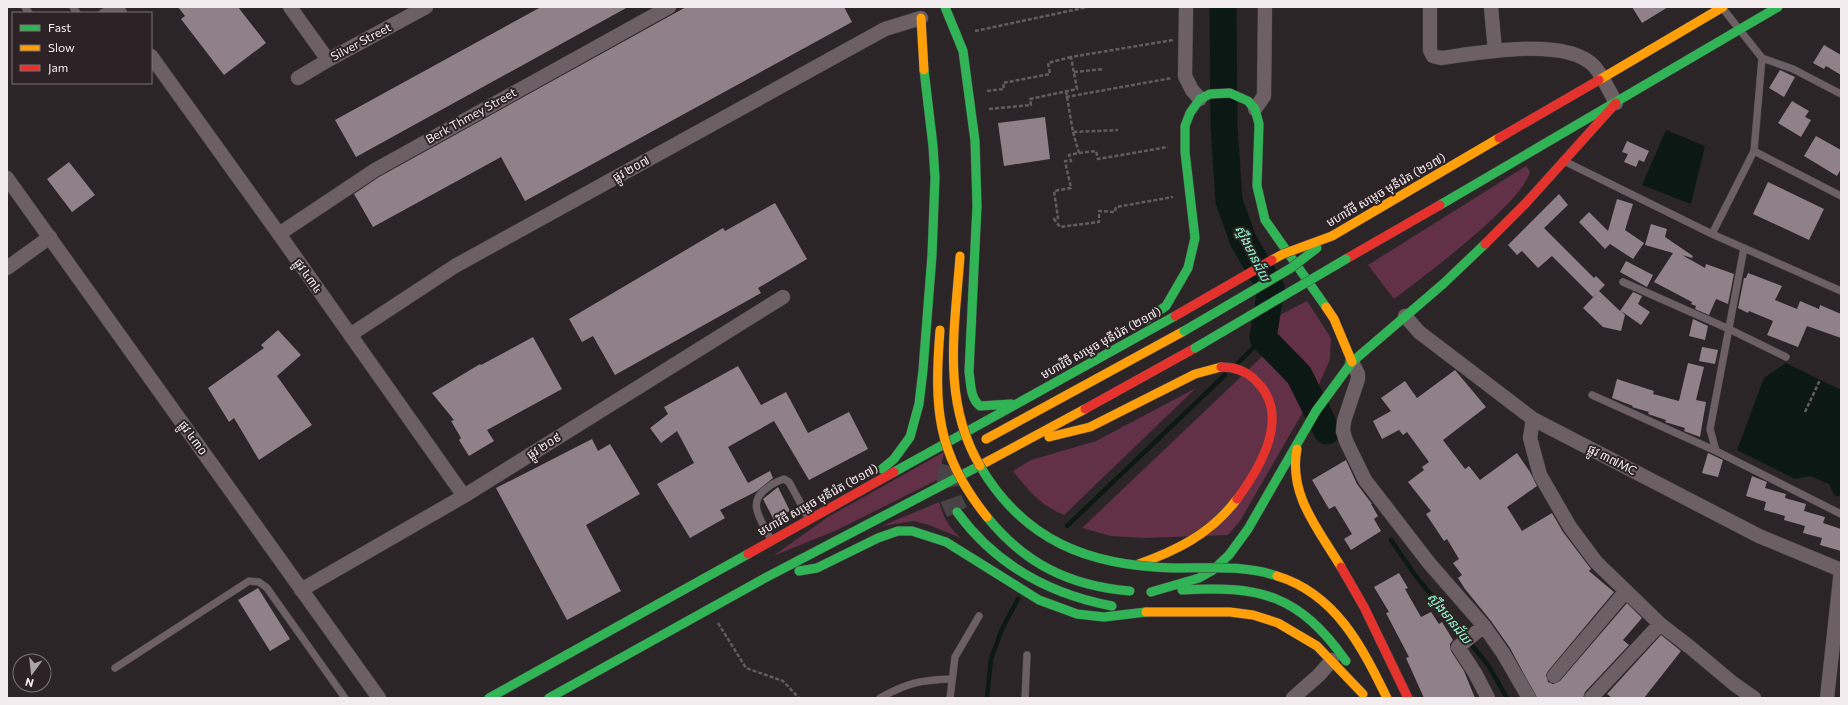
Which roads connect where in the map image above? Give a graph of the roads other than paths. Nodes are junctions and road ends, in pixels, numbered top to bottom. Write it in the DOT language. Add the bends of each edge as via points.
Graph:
graph roads {
  1 [pos="290,7"];
  2 [pos="669,7"];
  3 [pos="1186,7"];
  4 [pos="1266,7"];
  5 [pos="1430,7"];
  6 [pos="1491,7"];
  7 [pos="1722,7"];
  8 [pos="1778,7"];
  9 [pos="417,9"];
  10 [pos="946,9"];
  11 [pos="919,13"];
  12 [pos="1739,30"];
  13 [pos="931,48"];
  14 [pos="1495,51"];
  15 [pos="152,57"];
  16 [pos="1762,58"];
  17 [pos="328,60"];
  18 [pos="298,78"];
  19 [pos="1602,79"];
  20 [pos="1841,94"];
  21 [pos="1200,99"];
  22 [pos="1616,103"];
  23 [pos="1255,109"];
  24 [pos="1754,151"];
  25 [pos="1563,161"];
  26 [pos="7,178"];
  27 [pos="1841,196"];
  28 [pos="279,234"];
  29 [pos="1712,234"];
  30 [pos="1332,236"];
  31 [pos="50,237"];
  32 [pos="1744,248"];
  33 [pos="960,252"];
  34 [pos="7,268"];
  35 [pos="1623,282"];
  36 [pos="1840,288"];
  37 [pos="784,297"];
  38 [pos="1405,316"];
  39 [pos="941,324"];
  40 [pos="1729,329"];
  41 [pos="350,335"];
  42 [pos="1786,357"];
  43 [pos="1099,358"];
  44 [pos="1352,362"];
  45 [pos="1592,395"];
  46 [pos="1018,403"];
  47 [pos="1533,419"];
  48 [pos="986,439"];
  49 [pos="1299,441"];
  50 [pos="1021,444"];
  51 [pos="1716,450"];
  52 [pos="862,489"];
  53 [pos="464,496"];
  54 [pos="957,512"];
  55 [pos="1841,514"];
  56 [pos="809,519"];
  57 [pos="771,540"];
  58 [pos="1134,565"];
  59 [pos="1841,570"];
  60 [pos="765,578"];
  61 [pos="302,590"];
  62 [pos="1140,592"];
  63 [pos="1626,592"];
  64 [pos="1150,611"];
  65 [pos="979,616"];
  66 [pos="1660,624"];
  67 [pos="1480,629"];
  68 [pos="1837,649"];
  69 [pos="1027,655"];
  70 [pos="1332,660"];
  71 [pos="115,668"];
  72 [pos="1554,676"];
  73 [pos="951,679"];
  74 [pos="1364,696"];
  75 [pos="345,698"];
  76 [pos="379,698"];
  77 [pos="489,698"];
  78 [pos="549,698"];
  79 [pos="880,698"];
  80 [pos="950,698"];
  81 [pos="1025,698"];
  82 [pos="1293,698"];
  83 [pos="1387,698"];
  84 [pos="1408,698"];
  85 [pos="1488,698"];
  86 [pos="1529,698"];
  87 [pos="1591,698"];
  88 [pos="1754,698"];
  89 [pos="1827,698"];
  1 -- 17 [label="street"];
  2 -- 28 [label="street, Berk Thmey Street" via="375,170"];
  3 -- 21 [label="street" via="1185,76"];
  4 -- 23 [label="street" via="1264,96"];
  5 -- 14 [label="street" via="1430,50 1433,56 1442,58"];
  6 -- 14 [label="street"];
  7 -- 12 [label="lane"];
  7 -- 19 [label="main road, មហាវិថី សម្តេច មុនីរ៉េត (២១៧)"];
  8 -- 12 [label="main road"];
  9 -- 17 [label="street, Silver Street"];
  10 -- 46 [label="main road" via="952,37 963,51 972,106 978,181 970,386 974,401 980,406"];
  11 -- 13 [label="main road"];
  11 -- 41 [label="street, ផ្លូវ ២០៧" via="885,29 455,266"];
  11 -- 52 [label="main road" via="933,146 935,200 919,404 910,437 904,448"];
  12 -- 16 [label="lane"];
  12 -- 22 [label="main road"];
  14 -- 19 [label="street" via="1536,48 1562,51 1581,57 1594,66"];
  15 -- 28 [label="street, ផ្លូវ ៤៣៤"];
  16 -- 20 [label="lane" via="1793,69"];
  16 -- 24 [label="lane"];
  17 -- 18 [label="street, Silver Street"];
  19 -- 22 [label="street"];
  19 -- 30 [label="main road, មហាវិថី សម្តេច មុនីរ៉េត (២១៧)"];
  21 -- 23 [label="main road" via="1210,94 1230,93 1239,96"];
  21 -- 43 [label="main road" via="1185,126 1185,152 1194,238 1188,268 1166,306"];
  22 -- 25 [label="main road"];
  22 -- 50 [label="main road, bridge" via="1195,348"];
  23 -- 44 [label="main road" via="1259,124 1257,186 1265,220 1334,319"];
  24 -- 27 [label="lane"];
  24 -- 29 [label="lane"];
  25 -- 29 [label="lane"];
  25 -- 38 [label="main road" via="1495,235"];
  26 -- 31 [label="street, ផ្លូវ ៤៣០"];
  28 -- 41 [label="street, ផ្លូវ ៤៣៤"];
  29 -- 32 [label="lane"];
  30 -- 43 [label="main road, មហាវិថី សម្តេច មុនីរ៉េត (២១៧), bridge" via="1282,254"];
  30 -- 48 [label="main road, bridge" via="1291,268 1184,331"];
  31 -- 34 [label="street"];
  31 -- 61 [label="street, ផ្លូវ ៤៣០"];
  32 -- 36 [label="lane"];
  32 -- 40 [label="lane"];
  33 -- 58 [label="main road, bridge" via="954,342 955,395 962,427 982,472 1008,506 1036,531 1085,555"];
  35 -- 40 [label="lane"];
  37 -- 53 [label="street, ផ្លូវ ២០៩"];
  38 -- 44 [label="main road"];
  38 -- 47 [label="street, ផ្លូវ ៣៧MC" via="1419,332"];
  39 -- 62 [label="main road, bridge" via="937,399 942,429 961,479 979,507 1019,548 1051,571 1088,585"];
  40 -- 42 [label="lane"];
  40 -- 51 [label="lane" via="1710,429"];
  41 -- 53 [label="street, ផ្លូវ ៤៣៤"];
  43 -- 46 [label="main road, មហាវិថី សម្តេច មុនីរ៉េត (២១៧)"];
  44 -- 49 [label="main road" via="1336,380"];
  44 -- 67 [label="street" via="1358,380 1344,421 1346,441 1365,480"];
  45 -- 51 [label="lane"];
  46 -- 52 [label="main road, មហាវិថី សម្តេច មុនីរ៉េត (២១៧)"];
  47 -- 59 [label="street, ផ្លូវ ៣៧MC" via="1759,536"];
  47 -- 63 [label="street" via="1530,438 1540,475 1570,528 1596,562"];
  49 -- 62 [label="main road" via="1240,542 1226,560 1213,571 1196,579"];
  49 -- 84 [label="main road" via="1295,477 1300,497 1364,607"];
  50 -- 58 [label="main road" via="1090,427 1210,368 1226,366 1242,370 1254,377 1263,388 1272,410 1273,422 1259,463 1243,490 1223,516 1196,539 1162,557"];
  50 -- 60 [label="main road"];
  51 -- 55 [label="lane"];
  52 -- 56 [label="main road, មហាវិថី សម្តេច មុនីរ៉េត (២១៧)"];
  53 -- 61 [label="street, ផ្លូវ ២០៩"];
  54 -- 64 [label="main road" via="964,524 1004,561 1044,585 1070,596 1104,605"];
  56 -- 57 [label="main road, មហាវិថី សម្តេច មុនីរ៉េត (២១៧)"];
  56 -- 57 [label="lane" via="789,482 784,479 776,481 759,493 755,501"];
  57 -- 77 [label="main road, មហាវិថី សម្តេច មុនីរ៉េត (២១៧)"];
  58 -- 83 [label="main road, bridge" via="1170,568 1241,567 1268,572 1304,586 1318,595 1350,629"];
  59 -- 68 [label="street"];
  60 -- 64 [label="main road" via="817,568 878,538 898,531 912,531 946,542 1020,589 1059,608 1077,614 1104,617"];
  60 -- 78 [label="main road"];
  61 -- 76 [label="street, ផ្លូវ ៤៣០"];
  62 -- 74 [label="main road" via="1210,588 1251,590 1288,603 1306,614 1336,644"];
  63 -- 66 [label="street"];
  63 -- 72 [label="street"];
  64 -- 70 [label="main road" via="1230,612 1253,615 1278,623 1302,636"];
  65 -- 73 [label="lane" via="955,657"];
  66 -- 87 [label="street"];
  66 -- 88 [label="street"];
  67 -- 85 [label="street" via="1458,647"];
  67 -- 86 [label="street" via="1503,653"];
  68 -- 89 [label="street"];
  69 -- 81 [label="lane"];
  70 -- 74 [label="main road"];
  70 -- 82 [label="street"];
  71 -- 75 [label="lane" via="249,581 259,582 267,588"];
  73 -- 79 [label="lane" via="909,683"];
  73 -- 80 [label="lane"];
}
